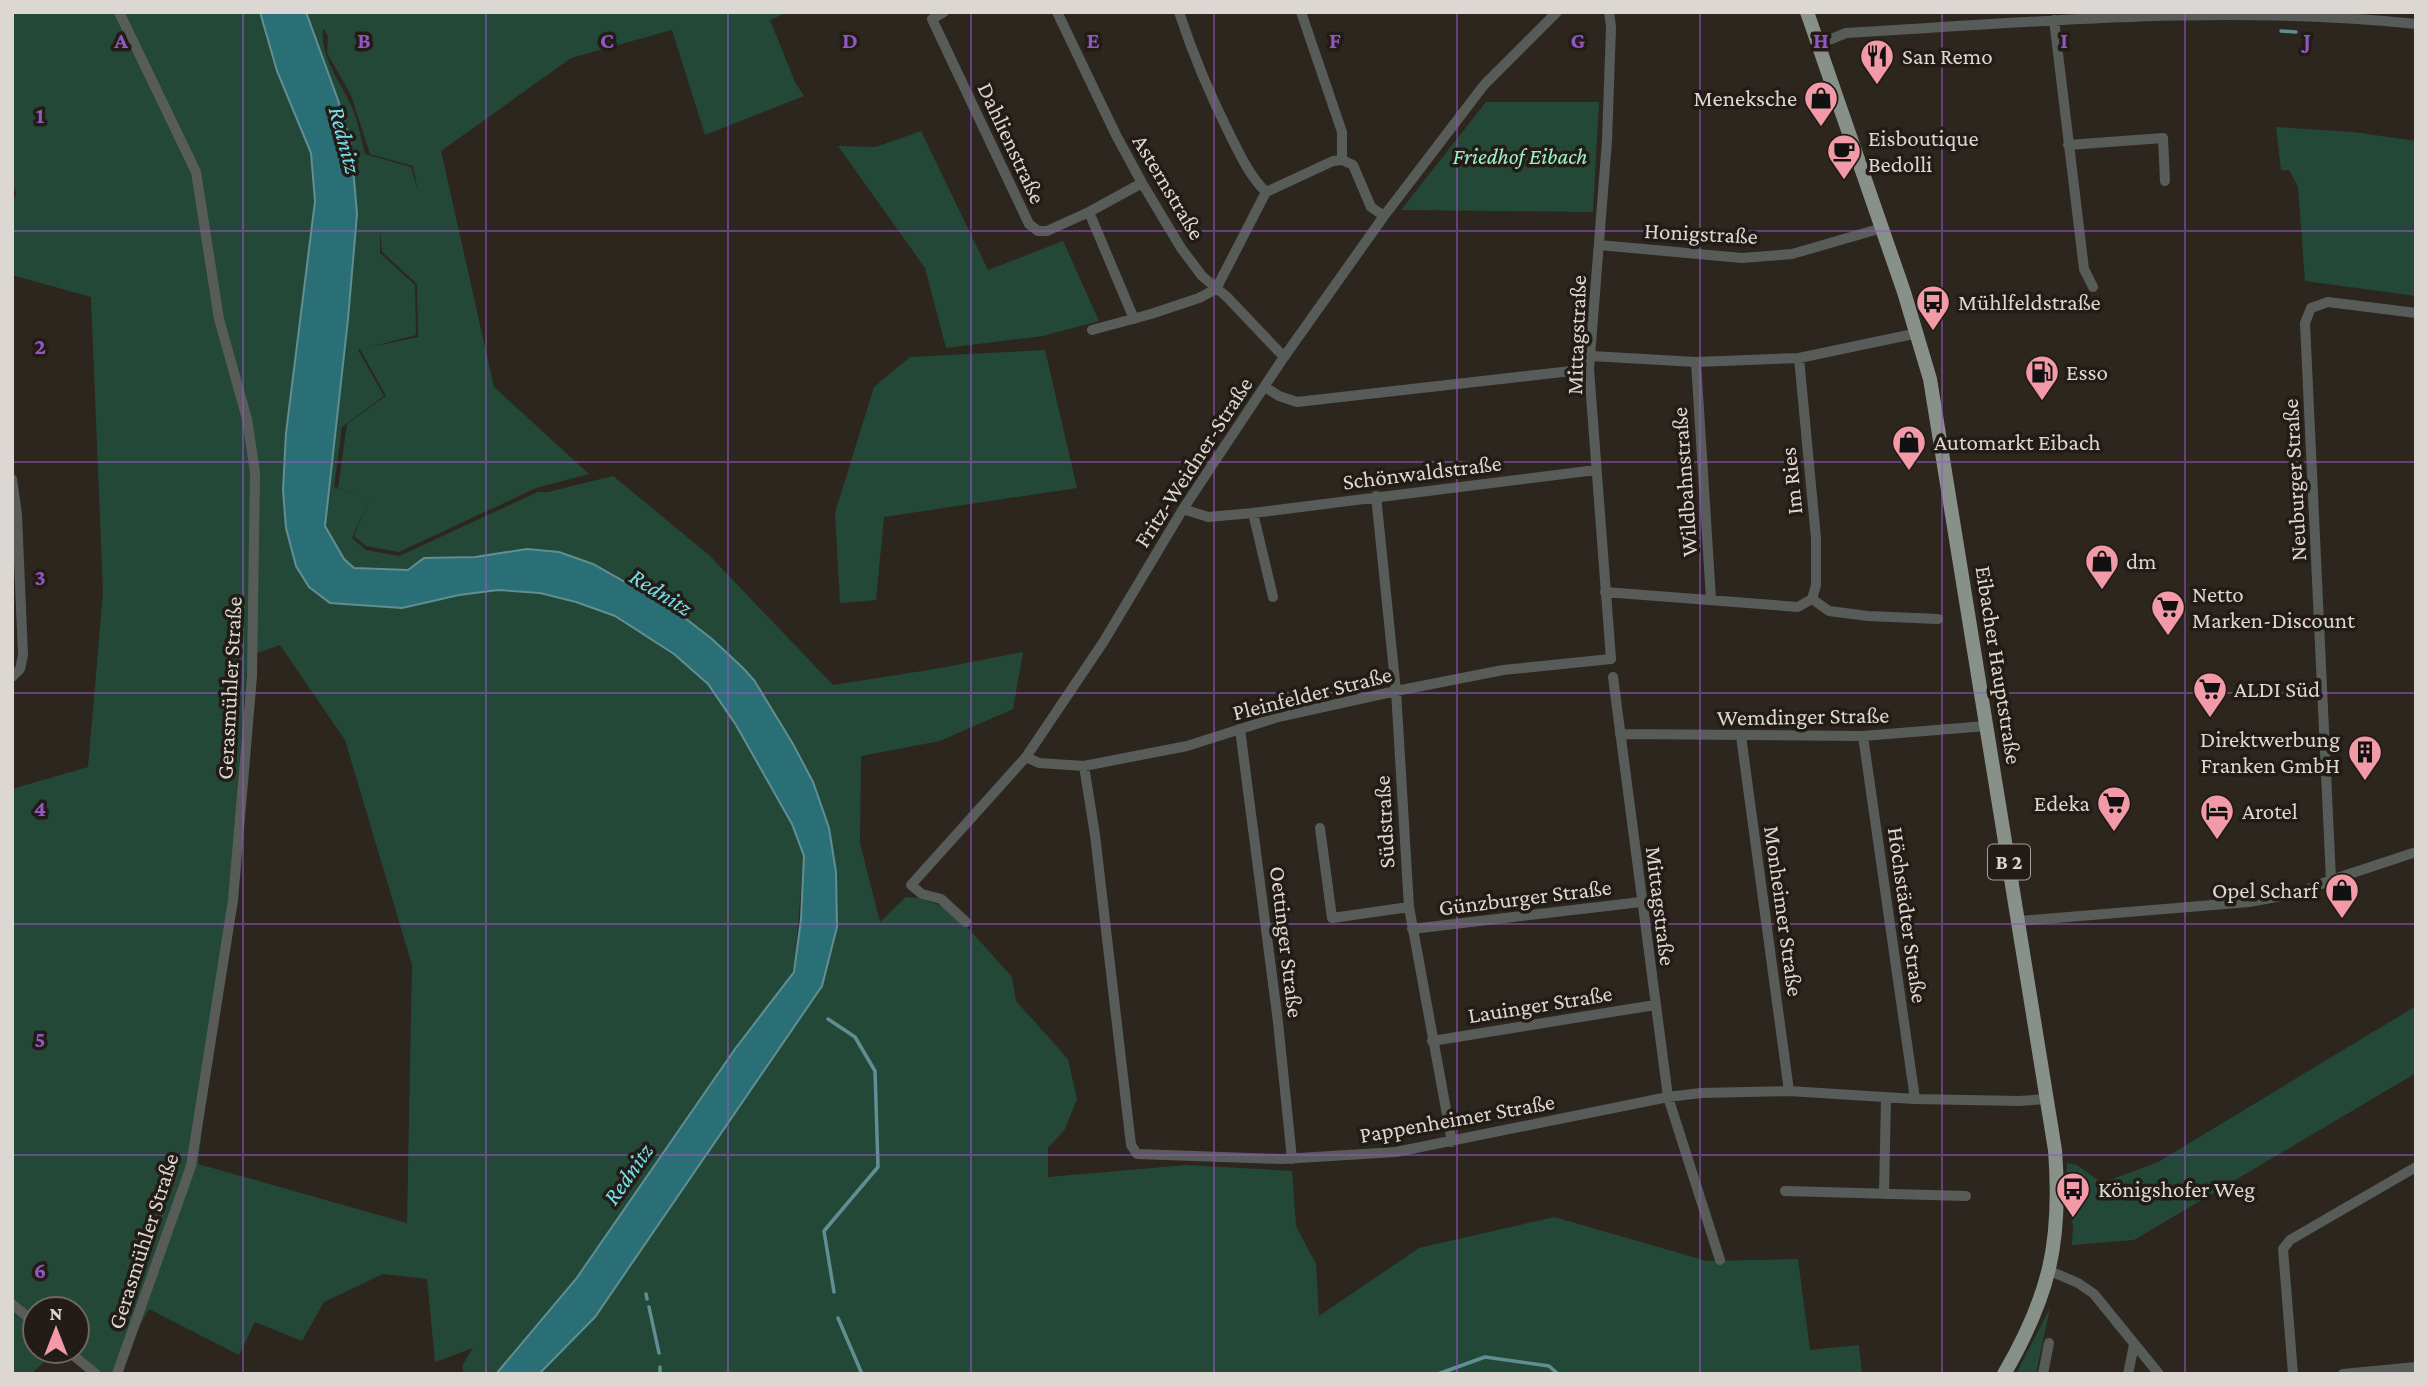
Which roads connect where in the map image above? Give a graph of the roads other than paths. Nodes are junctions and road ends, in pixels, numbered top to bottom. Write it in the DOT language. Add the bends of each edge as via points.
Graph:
graph roads {
  1 [pos="118,12"];
  2 [pos="944,12"];
  3 [pos="1056,12"];
  4 [pos="1179,12"];
  5 [pos="1301,12"];
  6 [pos="1557,12"];
  7 [pos="1609,12"];
  8 [pos="1807,12"];
  9 [pos="2054,20"];
  10 [pos="2416,24"];
  11 [pos="1819,44"];
  12 [pos="2068,145"];
  13 [pos="1342,160"];
  14 [pos="2165,181"];
  15 [pos="1142,183"];
  16 [pos="1266,192"];
  17 [pos="1089,212"];
  18 [pos="1384,216"];
  19 [pos="1882,228"];
  20 [pos="1599,245"];
  21 [pos="2093,287"];
  22 [pos="1216,289"];
  23 [pos="2416,313"];
  24 [pos="1134,319"];
  25 [pos="1092,330"];
  26 [pos="1918,333"];
  27 [pos="1591,356"];
  28 [pos="1284,357"];
  29 [pos="1799,358"];
  30 [pos="1696,362"];
  31 [pos="1590,369"];
  32 [pos="1265,387"];
  33 [pos="1596,470"];
  34 [pos="12,479"];
  35 [pos="1376,496"];
  36 [pos="1183,509"];
  37 [pos="1253,513"];
  38 [pos="14,516"];
  39 [pos="1605,592"];
  40 [pos="1273,597"];
  41 [pos="1711,599"];
  42 [pos="1812,599"];
  43 [pos="1938,619"];
  44 [pos="1611,659"];
  45 [pos="14,676"];
  46 [pos="1613,677"];
  47 [pos="1396,691"];
  48 [pos="1986,726"];
  49 [pos="1240,729"];
  50 [pos="1620,734"];
  51 [pos="1741,736"];
  52 [pos="1863,736"];
  53 [pos="1026,757"];
  54 [pos="1084,766"];
  55 [pos="1320,828"];
  56 [pos="2416,852"];
  57 [pos="2331,880"];
  58 [pos="1642,902"];
  59 [pos="1409,907"];
  60 [pos="2019,921"];
  61 [pos="966,922"];
  62 [pos="1412,929"];
  63 [pos="1654,1005"];
  64 [pos="1432,1041"];
  65 [pos="1789,1091"];
  66 [pos="1668,1097"];
  67 [pos="1886,1097"];
  68 [pos="1915,1099"];
  69 [pos="2047,1099"];
  70 [pos="1452,1142"];
  71 [pos="1292,1159"];
  72 [pos="2416,1167"];
  73 [pos="1785,1191"];
  74 [pos="1884,1194"];
  75 [pos="1966,1196"];
  76 [pos="1720,1261"];
  77 [pos="2049,1271"];
  78 [pos="2049,1343"];
  79 [pos="2134,1345"];
  80 [pos="2416,1367"];
  81 [pos="117,1374"];
  82 [pos="2004,1374"];
  83 [pos="2043,1374"];
  84 [pos="2128,1374"];
  85 [pos="2158,1374"];
  86 [pos="2294,1374"];
  87 [pos="2343,1374"];
  1 -- 81 [label="street, Gerasmühler Straße" via="196,172 219,319 247,419 255,472 252,676 233,900 191,1166"];
  2 -- 17 [label="street, Dahlienstraße" via="932,19 1029,224 1047,231"];
  3 -- 15 [label="street, Asternstraße"];
  4 -- 16 [label="street" via="1218,111 1245,164"];
  5 -- 13 [label="street" via="1342,132"];
  6 -- 18 [label="street, Fritz-Weidner-Straße" via="1483,85"];
  7 -- 20 [label="street, Mittagstraße"];
  8 -- 11 [label="main road, Eibacher Hauptstraße / B 2"];
  9 -- 10 [label="street" via="2220,14"];
  9 -- 11 [label="street" via="1846,33"];
  9 -- 12 [label="street"];
  11 -- 19 [label="main road, Eibacher Hauptstraße / B 2"];
  12 -- 14 [label="street" via="2163,138"];
  12 -- 21 [label="street" via="2084,270"];
  13 -- 16 [label="street"];
  13 -- 18 [label="street" via="1353,165 1371,207"];
  15 -- 17 [label="street, Dahlienstraße"];
  15 -- 22 [label="street, Asternstraße" via="1181,248"];
  16 -- 22 [label="street"];
  17 -- 24 [label="street"];
  18 -- 28 [label="street, Fritz-Weidner-Straße"];
  19 -- 20 [label="street, Honigstraße" via="1793,254 1742,258"];
  19 -- 26 [label="main road, Eibacher Hauptstraße / B 2"];
  20 -- 27 [label="street, Mittagstraße"];
  22 -- 24 [label="street"];
  22 -- 28 [label="street, Asternstraße"];
  23 -- 57 [label="street, Neuburger Straße" via="2328,302 2311,308 2305,323"];
  24 -- 25 [label="street"];
  26 -- 29 [label="street"];
  26 -- 48 [label="main road, Eibacher Hauptstraße / B 2" via="1939,431"];
  27 -- 30 [label="street"];
  27 -- 31 [label="street, Mittagstraße"];
  28 -- 32 [label="street, Fritz-Weidner-Straße"];
  29 -- 30 [label="street"];
  29 -- 42 [label="street, Im Ries" via="1816,538"];
  30 -- 41 [label="street, Wildbahnstraße"];
  31 -- 32 [label="street" via="1297,402"];
  31 -- 33 [label="street, Mittagstraße"];
  32 -- 36 [label="street, Fritz-Weidner-Straße"];
  33 -- 35 [label="street, Schönwaldstraße"];
  33 -- 39 [label="street, Mittagstraße"];
  34 -- 38 [label="street"];
  35 -- 37 [label="street, Schönwaldstraße"];
  35 -- 47 [label="street, Südstraße"];
  36 -- 37 [label="street, Schönwaldstraße" via="1208,517"];
  36 -- 53 [label="street, Fritz-Weidner-Straße" via="1104,641"];
  37 -- 40 [label="street"];
  38 -- 45 [label="street" via="23,655"];
  39 -- 41 [label="street"];
  39 -- 44 [label="street, Mittagstraße"];
  41 -- 42 [label="street" via="1798,607"];
  42 -- 43 [label="street" via="1829,611"];
  44 -- 47 [label="street, Pleinfelder Straße" via="1503,670"];
  46 -- 50 [label="street, Mittagstraße"];
  47 -- 49 [label="street, Pleinfelder Straße"];
  47 -- 59 [label="street, Südstraße"];
  48 -- 52 [label="street, Wemdinger Straße"];
  48 -- 60 [label="main road, Eibacher Hauptstraße / B 2"];
  49 -- 54 [label="street, Pleinfelder Straße" via="1187,746"];
  49 -- 71 [label="street, Oettinger Straße"];
  50 -- 51 [label="street, Wemdinger Straße"];
  50 -- 58 [label="street, Mittagstraße"];
  51 -- 52 [label="street, Wemdinger Straße"];
  51 -- 65 [label="street, Monheimer Straße"];
  52 -- 68 [label="street, Höchstädter Straße"];
  53 -- 54 [label="street, Pleinfelder Straße" via="1039,764"];
  53 -- 61 [label="street, Fritz-Weidner-Straße" via="911,885 922,894 941,899"];
  54 -- 71 [label="street, Pappenheimer Straße" via="1131,1145 1143,1155"];
  55 -- 59 [label="street" via="1332,918"];
  56 -- 57 [label="street"];
  57 -- 60 [label="street" via="2299,893 2249,902"];
  58 -- 62 [label="street, Günzburger Straße"];
  58 -- 63 [label="street, Mittagstraße"];
  59 -- 62 [label="street, Südstraße"];
  60 -- 69 [label="main road, Eibacher Hauptstraße / B 2"];
  62 -- 64 [label="street, Südstraße"];
  63 -- 64 [label="street, Lauinger Straße"];
  63 -- 66 [label="street, Mittagstraße"];
  64 -- 70 [label="street, Südstraße"];
  65 -- 66 [label="street, Pappenheimer Straße"];
  65 -- 67 [label="street, Pappenheimer Straße"];
  66 -- 70 [label="street, Pappenheimer Straße"];
  66 -- 76 [label="street, Mittagstraße"];
  67 -- 68 [label="street, Pappenheimer Straße"];
  67 -- 74 [label="street"];
  68 -- 69 [label="street, Pappenheimer Straße"];
  69 -- 77 [label="main road, Eibacher Hauptstraße / B 2" via="2057,1183"];
  70 -- 71 [label="street, Pappenheimer Straße" via="1396,1152"];
  72 -- 86 [label="street" via="2290,1240 2283,1249"];
  73 -- 74 [label="street"];
  74 -- 75 [label="street"];
  77 -- 79 [label="street" via="2094,1294"];
  77 -- 82 [label="main road, Eibacher Hauptstraße / B 2" via="2032,1320"];
  78 -- 83 [label="street"];
  79 -- 84 [label="street"];
  79 -- 85 [label="street"];
  80 -- 87 [label="street"];
}
